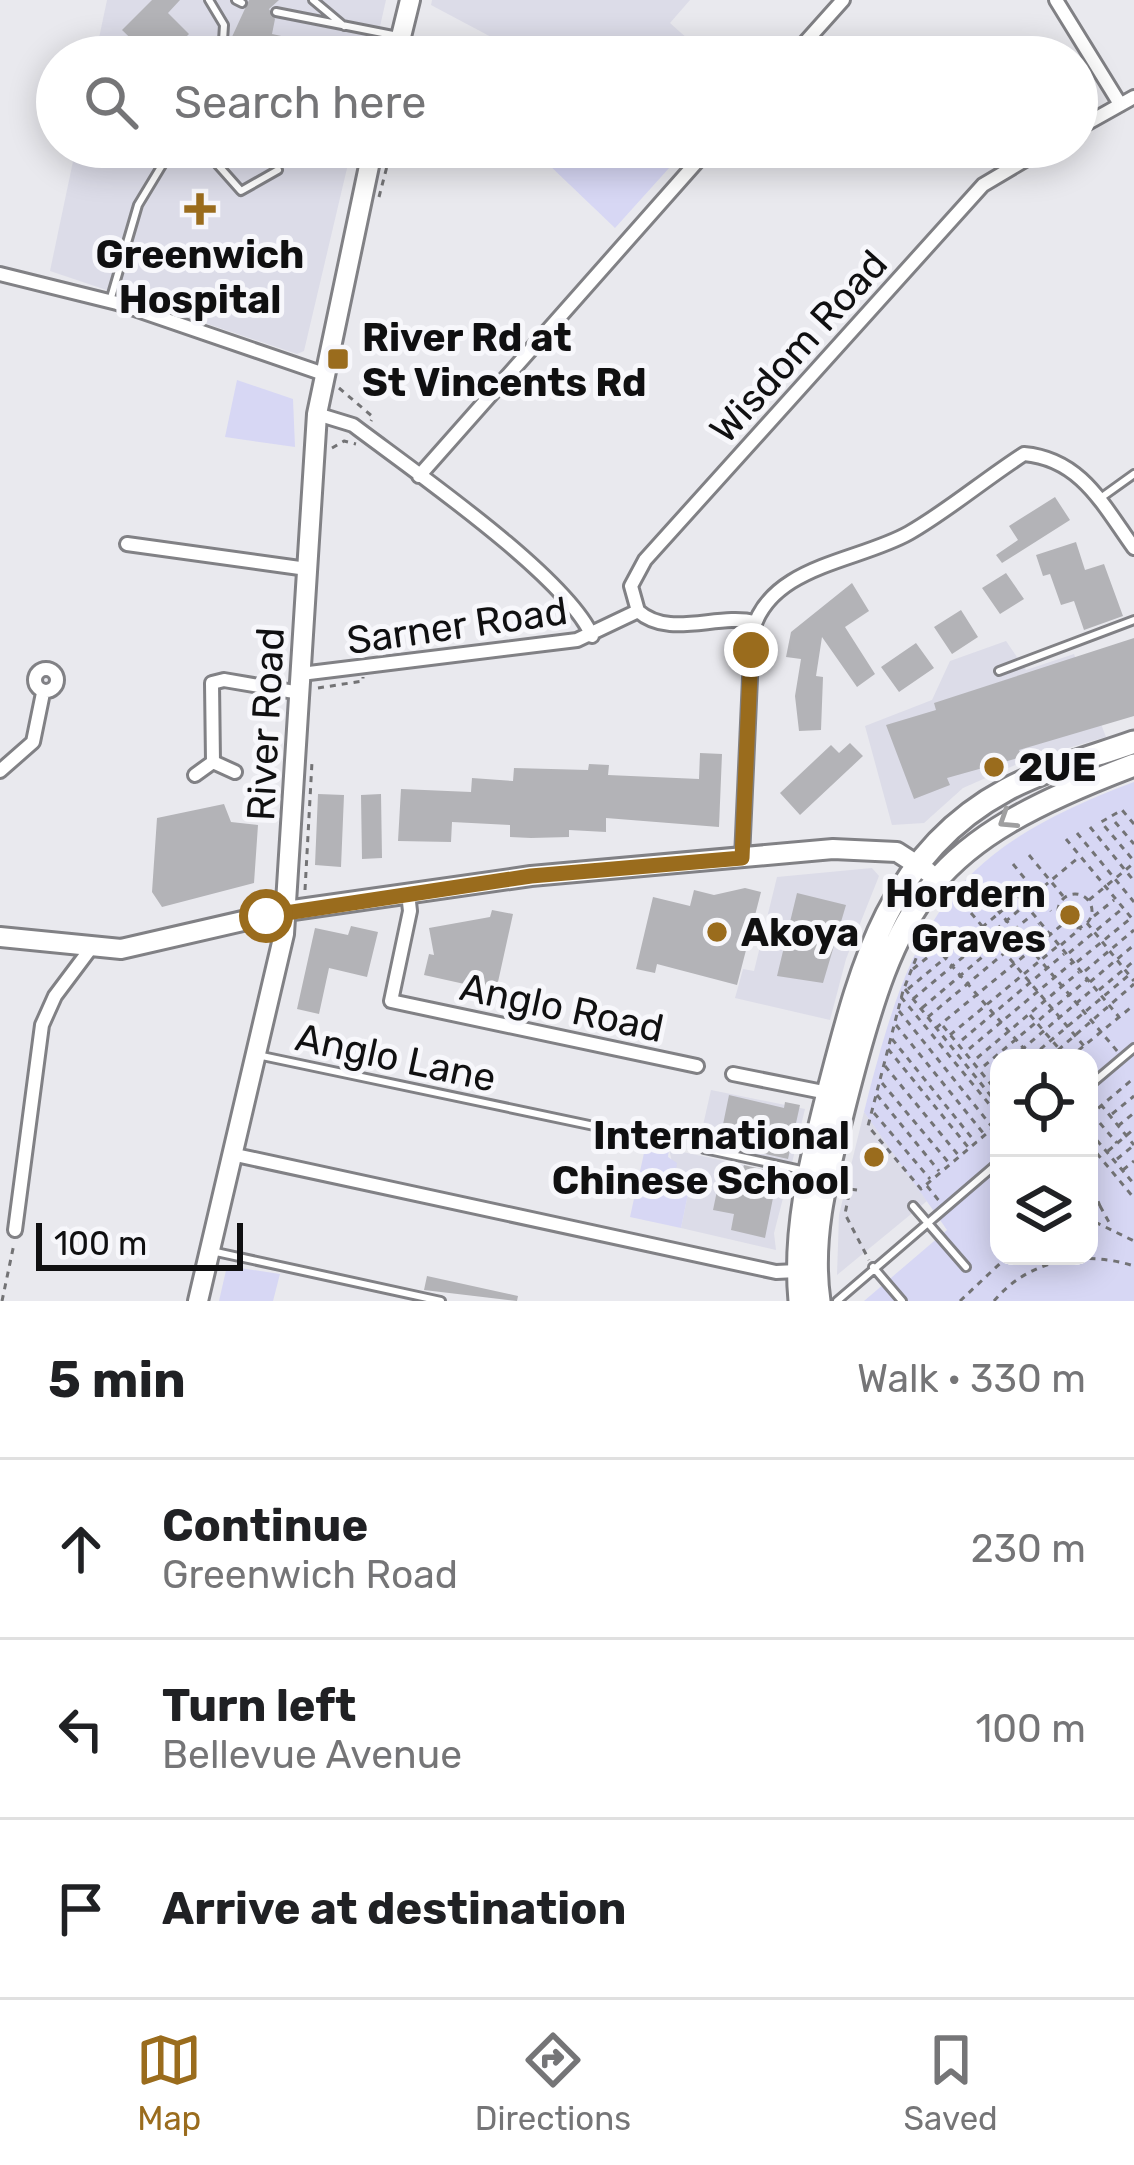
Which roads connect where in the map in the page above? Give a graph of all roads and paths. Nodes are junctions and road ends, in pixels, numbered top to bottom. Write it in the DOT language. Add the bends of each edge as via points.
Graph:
graph roads {
  1 [pos="208,0"];
  2 [pos="314,0"];
  3 [pos="410,0"];
  4 [pos="843,0"];
  5 [pos="1056,0"];
  6 [pos="276,12"];
  7 [pos="347,28"];
  8 [pos="223,36"];
  9 [pos="402,36"];
  10 [pos="811,36"];
  11 [pos="1078,36"];
  12 [pos="1098,68"];
  13 [pos="1134,97"];
  14 [pos="1120,104"];
  15 [pos="1098,117"];
  16 [pos="161,168"];
  17 [pos="221,168"];
  18 [pos="368,168"];
  19 [pos="691,168"];
  20 [pos="1012,168"];
  21 [pos="278,170"];
  22 [pos="0,274"];
  23 [pos="110,301"];
  24 [pos="324,374"];
  25 [pos="317,414"];
  26 [pos="1134,474"];
  27 [pos="418,476"];
  28 [pos="1100,500"];
  29 [pos="127,544"];
  30 [pos="1134,548"];
  31 [pos="307,569"];
  32 [pos="638,611"];
  33 [pos="1134,620"];
  34 [pos="755,622"];
  35 [pos="592,636"];
  36 [pos="999,671"];
  37 [pos="300,684"];
  38 [pos="43,693"];
  39 [pos="1134,742"];
  40 [pos="313,755"];
  41 [pos="213,762"];
  42 [pos="1134,765"];
  43 [pos="0,770"];
  44 [pos="235,772"];
  45 [pos="195,775"];
  46 [pos="1115,822"];
  47 [pos="1134,824"];
  48 [pos="1090,827"];
  49 [pos="1077,833"];
  50 [pos="1066,839"];
  51 [pos="1134,844"];
  52 [pos="1029,855"];
  53 [pos="1080,856"];
  54 [pos="742,858"];
  55 [pos="916,862"];
  56 [pos="1134,862"];
  57 [pos="1013,864"];
  58 [pos="1125,870"];
  59 [pos="1115,879"];
  60 [pos="936,880"];
  61 [pos="1050,880"];
  62 [pos="1134,881"];
  63 [pos="1009,885"];
  64 [pos="1106,887"];
  65 [pos="306,890"];
  66 [pos="408,893"];
  67 [pos="1036,893"];
  68 [pos="1018,896"];
  69 [pos="1064,898"];
  70 [pos="1116,899"];
  71 [pos="989,900"];
  72 [pos="1088,901"];
  73 [pos="1134,902"];
  74 [pos="1025,904"];
  75 [pos="1060,904"];
  76 [pos="1123,908"];
  77 [pos="1051,910"];
  78 [pos="286,911"];
  79 [pos="1000,912"];
  80 [pos="971,913"];
  81 [pos="1033,914"];
  82 [pos="1007,920"];
  83 [pos="1132,920"];
  84 [pos="1039,922"];
  85 [pos="1063,923"];
  86 [pos="1086,923"];
  87 [pos="982,927"];
  88 [pos="1015,929"];
  89 [pos="1134,930"];
  90 [pos="1094,932"];
  91 [pos="1050,934"];
  92 [pos="990,935"];
  93 [pos="0,937"];
  94 [pos="1022,938"];
  95 [pos="1102,942"];
  96 [pos="998,944"];
  97 [pos="1059,945"];
  98 [pos="1134,945"];
  99 [pos="940,947"];
  100 [pos="91,948"];
  101 [pos="1031,949"];
  102 [pos="1109,950"];
  103 [pos="1004,952"];
  104 [pos="1066,954"];
  105 [pos="947,956"];
  106 [pos="1040,960"];
  107 [pos="1117,960"];
  108 [pos="1134,961"];
  109 [pos="1074,963"];
  110 [pos="1014,964"];
  111 [pos="955,965"];
  112 [pos="1048,968"];
  113 [pos="1124,969"];
  114 [pos="911,972"];
  115 [pos="1082,972"];
  116 [pos="962,974"];
  117 [pos="1023,974"];
  118 [pos="1055,976"];
  119 [pos="1132,979"];
  120 [pos="1089,981"];
  121 [pos="969,982"];
  122 [pos="1030,983"];
  123 [pos="1062,986"];
  124 [pos="905,989"];
  125 [pos="1096,990"];
  126 [pos="1038,991"];
  127 [pos="979,994"];
  128 [pos="1070,994"];
  129 [pos="901,997"];
  130 [pos="1102,997"];
  131 [pos="914,999"];
  132 [pos="1045,1000"];
  133 [pos="1077,1003"];
  134 [pos="987,1004"];
  135 [pos="1109,1005"];
  136 [pos="1134,1005"];
  137 [pos="921,1009"];
  138 [pos="1052,1009"];
  139 [pos="898,1010"];
  140 [pos="1085,1012"];
  141 [pos="994,1013"];
  142 [pos="1029,1013"];
  143 [pos="928,1017"];
  144 [pos="1060,1017"];
  145 [pos="1119,1017"];
  146 [pos="1092,1021"];
  147 [pos="1002,1022"];
  148 [pos="1036,1022"];
  149 [pos="894,1023"];
  150 [pos="939,1026"];
  151 [pos="1068,1026"];
  152 [pos="1009,1030"];
  153 [pos="1044,1031"];
  154 [pos="1101,1032"];
  155 [pos="950,1035"];
  156 [pos="1075,1035"];
  157 [pos="890,1038"];
  158 [pos="1016,1039"];
  159 [pos="962,1040"];
  160 [pos="1052,1040"];
  161 [pos="1084,1046"];
  162 [pos="1024,1048"];
  163 [pos="1134,1048"];
  164 [pos="888,1049"];
  165 [pos="969,1049"];
  166 [pos="1042,1049"];
  167 [pos="1059,1049"];
  168 [pos="1080,1049"];
  169 [pos="254,1054"];
  170 [pos="976,1058"];
  171 [pos="1123,1058"];
  172 [pos="884,1064"];
  173 [pos="697,1066"];
  174 [pos="984,1066"];
  175 [pos="733,1074"];
  176 [pos="1134,1078"];
  177 [pos="880,1080"];
  178 [pos="1098,1080"];
  179 [pos="990,1083"];
  180 [pos="990,1093"];
  181 [pos="828,1094"];
  182 [pos="876,1094"];
  183 [pos="1134,1096"];
  184 [pos="1098,1102"];
  185 [pos="1101,1106"];
  186 [pos="1098,1108"];
  187 [pos="990,1109"];
  188 [pos="872,1111"];
  189 [pos="1134,1112"];
  190 [pos="1110,1116"];
  191 [pos="1098,1123"];
  192 [pos="990,1124"];
  193 [pos="1118,1126"];
  194 [pos="1134,1129"];
  195 [pos="990,1131"];
  196 [pos="985,1136"];
  197 [pos="1126,1136"];
  198 [pos="1098,1141"];
  199 [pos="976,1142"];
  200 [pos="675,1143"];
  201 [pos="1117,1143"];
  202 [pos="1134,1145"];
  203 [pos="969,1148"];
  204 [pos="704,1149"];
  205 [pos="1107,1151"];
  206 [pos="231,1154"];
  207 [pos="1098,1155"];
  208 [pos="959,1156"];
  209 [pos="1115,1161"];
  210 [pos="1134,1161"];
  211 [pos="950,1165"];
  212 [pos="990,1170"];
  213 [pos="1123,1170"];
  214 [pos="809,1172"];
  215 [pos="940,1172"];
  216 [pos="1133,1181"];
  217 [pos="926,1185"];
  218 [pos="856,1190"];
  219 [pos="1134,1198"];
  220 [pos="1098,1201"];
  221 [pos="913,1206"];
  222 [pos="1100,1206"];
  223 [pos="945,1207"];
  224 [pos="1098,1210"];
  225 [pos="926,1223"];
  226 [pos="1098,1223"];
  227 [pos="1111,1226"];
  228 [pos="14,1230"];
  229 [pos="1134,1241"];
  230 [pos="210,1251"];
  231 [pos="1098,1261"];
  232 [pos="998,1265"];
  233 [pos="1047,1265"];
  234 [pos="1134,1266"];
  235 [pos="873,1267"];
  236 [pos="966,1268"];
  237 [pos="797,1271"];
  238 [pos="2,1301"];
  239 [pos="199,1301"];
  240 [pos="441,1301"];
  241 [pos="800,1301"];
  242 [pos="819,1301"];
  243 [pos="837,1301"];
  244 [pos="902,1301"];
  245 [pos="960,1301"];
  246 [pos="994,1301"];
  1 -- 8 [label="lane"];
  2 -- 7 [label="lane"];
  3 -- 9 [label="main road"];
  4 -- 10 [label="street"];
  5 -- 11 [label="street"];
  6 -- 7 [label="lane"];
  7 -- 9 [label="lane"];
  12 -- 14 [label="street"];
  13 -- 14 [label="street"];
  14 -- 15 [label="street"];
  16 -- 23 [label="lane" via="139,205"];
  17 -- 21 [label="lane" via="241,191"];
  18 -- 24 [label="main road, River Road"];
  19 -- 27 [label="street"];
  20 -- 32 [label="street, Wisdom Road" via="983,185 645,560 631,586"];
  22 -- 23 [label="street"];
  23 -- 24 [label="street"];
  24 -- 25 [label="main road, River Road"];
  25 -- 27 [label="street" via="352,424"];
  25 -- 31 [label="main road, River Road"];
  26 -- 28 [label="lane"];
  27 -- 35 [label="street" via="574,604"];
  28 -- 30 [label="street"];
  28 -- 34 [label="street" via="1066,464 1024,454 909,533 787,584"];
  29 -- 31 [label="street"];
  31 -- 37 [label="main road, River Road"];
  32 -- 34 [label="street" via="663,625"];
  32 -- 35 [label="street, Sarner Road"];
  33 -- 36 [label="lane"];
  34 -- 54 [label="street"];
  35 -- 37 [label="street, Sarner Road"];
  37 -- 41 [label="street, Sarner Road" via="212,683"];
  37 -- 78 [label="main road, River Road"];
  38 -- 43 [label="street" via="33,742"];
  39 -- 55 [label="main road" via="1010,788"];
  40 -- 65 [label="path"];
  41 -- 44 [label="street"];
  41 -- 45 [label="street"];
  42 -- 60 [label="main road, one-way" via="1023,809"];
  46 -- 51 [label="path"];
  47 -- 56 [label="path" via="1122,810 1101,822"];
  48 -- 58 [label="path"];
  49 -- 59 [label="path"];
  50 -- 53 [label="path"];
  52 -- 61 [label="path"];
  53 -- 61 [label="path"];
  53 -- 64 [label="path"];
  54 -- 55 [label="main road" via="883,850"];
  54 -- 66 [label="main road"];
  55 -- 60 [label="main road"];
  55 -- 181 [label="main road" via="874,933"];
  56 -- 58 [label="path"];
  57 -- 67 [label="path"];
  58 -- 59 [label="path"];
  58 -- 62 [label="path"];
  59 -- 64 [label="path"];
  59 -- 73 [label="path"];
  60 -- 242 [label="main road" via="895,941 863,1032 821,1203"];
  61 -- 67 [label="path"];
  61 -- 69 [label="path"];
  63 -- 68 [label="path"];
  64 -- 70 [label="path"];
  64 -- 72 [label="path"];
  66 -- 78 [label="main road"];
  66 -- 173 [label="street, Anglo Road" via="391,1001"];
  67 -- 74 [label="path"];
  67 -- 77 [label="path"];
  68 -- 74 [label="path"];
  68 -- 79 [label="path"];
  69 -- 72 [label="path"];
  69 -- 75 [label="path"];
  70 -- 76 [label="path"];
  70 -- 86 [label="path"];
  71 -- 79 [label="path"];
  72 -- 86 [label="path"];
  74 -- 81 [label="path"];
  74 -- 82 [label="path"];
  75 -- 77 [label="path"];
  75 -- 85 [label="path"];
  76 -- 83 [label="path"];
  76 -- 90 [label="path"];
  77 -- 84 [label="path"];
  78 -- 100 [label="main road" via="151,944"];
  78 -- 169 [label="main road, River Road"];
  79 -- 82 [label="path"];
  79 -- 87 [label="path"];
  80 -- 87 [label="path"];
  81 -- 84 [label="path"];
  81 -- 88 [label="path"];
  82 -- 88 [label="path"];
  82 -- 92 [label="path"];
  83 -- 95 [label="path"];
  84 -- 91 [label="path"];
  84 -- 94 [label="path"];
  85 -- 86 [label="path"];
  85 -- 91 [label="path"];
  86 -- 90 [label="path"];
  86 -- 97 [label="path"];
  87 -- 92 [label="path"];
  87 -- 105 [label="path"];
  88 -- 94 [label="path"];
  88 -- 96 [label="path"];
  89 -- 102 [label="path"];
  90 -- 95 [label="path"];
  90 -- 104 [label="path"];
  91 -- 97 [label="path"];
  91 -- 101 [label="path"];
  92 -- 96 [label="path"];
  92 -- 111 [label="path"];
  93 -- 100 [label="main road"];
  94 -- 101 [label="path"];
  94 -- 103 [label="path"];
  95 -- 102 [label="path"];
  95 -- 109 [label="path"];
  96 -- 103 [label="path"];
  96 -- 116 [label="path"];
  97 -- 104 [label="path"];
  97 -- 106 [label="path"];
  98 -- 107 [label="path"];
  99 -- 105 [label="path"];
  99 -- 114 [label="path"];
  99 -- 114 [label="path" via="924,936"];
  100 -- 228 [label="street" via="42,1025"];
  101 -- 106 [label="path"];
  101 -- 110 [label="path"];
  102 -- 107 [label="path"];
  102 -- 115 [label="path"];
  103 -- 110 [label="path"];
  103 -- 121 [label="path"];
  104 -- 109 [label="path"];
  104 -- 112 [label="path"];
  105 -- 111 [label="path"];
  105 -- 124 [label="path"];
  106 -- 112 [label="path"];
  106 -- 117 [label="path"];
  107 -- 113 [label="path"];
  107 -- 120 [label="path"];
  108 -- 113 [label="path"];
  109 -- 115 [label="path"];
  109 -- 118 [label="path"];
  110 -- 117 [label="path"];
  110 -- 127 [label="path"];
  111 -- 116 [label="path"];
  111 -- 131 [label="path"];
  112 -- 118 [label="path"];
  112 -- 122 [label="path"];
  113 -- 119 [label="path"];
  113 -- 125 [label="path"];
  114 -- 124 [label="path"];
  115 -- 120 [label="path"];
  115 -- 123 [label="path"];
  116 -- 121 [label="path"];
  116 -- 137 [label="path"];
  117 -- 122 [label="path"];
  117 -- 134 [label="path"];
  118 -- 123 [label="path"];
  118 -- 126 [label="path"];
  119 -- 130 [label="path"];
  119 -- 135 [label="path"];
  120 -- 125 [label="path"];
  120 -- 128 [label="path"];
  121 -- 127 [label="path"];
  121 -- 143 [label="path"];
  122 -- 126 [label="path"];
  122 -- 141 [label="path"];
  123 -- 128 [label="path"];
  123 -- 132 [label="path"];
  124 -- 129 [label="path"];
  124 -- 131 [label="path"];
  125 -- 130 [label="path"];
  125 -- 133 [label="path"];
  126 -- 132 [label="path"];
  126 -- 147 [label="path"];
  127 -- 134 [label="path"];
  127 -- 150 [label="path"];
  128 -- 133 [label="path"];
  128 -- 138 [label="path"];
  129 -- 139 [label="path"];
  129 -- 187 [label="path"];
  130 -- 135 [label="path"];
  130 -- 140 [label="path"];
  131 -- 137 [label="path"];
  132 -- 138 [label="path"];
  132 -- 142 [label="path"];
  133 -- 140 [label="path"];
  133 -- 144 [label="path"];
  134 -- 141 [label="path"];
  134 -- 155 [label="path"];
  135 -- 145 [label="path"];
  135 -- 146 [label="path"];
  136 -- 145 [label="path"];
  137 -- 143 [label="path"];
  138 -- 144 [label="path"];
  138 -- 148 [label="path"];
  139 -- 149 [label="path"];
  139 -- 192 [label="path"];
  140 -- 146 [label="path"];
  140 -- 151 [label="path"];
  141 -- 147 [label="path"];
  141 -- 159 [label="path"];
  142 -- 148 [label="path"];
  142 -- 152 [label="path"];
  143 -- 150 [label="path"];
  144 -- 151 [label="path"];
  144 -- 153 [label="path"];
  145 -- 154 [label="path"];
  146 -- 154 [label="path"];
  146 -- 156 [label="path"];
  147 -- 152 [label="path"];
  147 -- 165 [label="path"];
  148 -- 153 [label="path"];
  148 -- 158 [label="path"];
  149 -- 157 [label="path"];
  149 -- 196 [label="path"];
  150 -- 155 [label="path"];
  150 -- 180 [label="path"];
  151 -- 156 [label="path"];
  151 -- 160 [label="path"];
  152 -- 158 [label="path"];
  152 -- 170 [label="path"];
  153 -- 160 [label="path"];
  153 -- 162 [label="path"];
  154 -- 161 [label="path"];
  154 -- 171 [label="path"];
  155 -- 179 [label="path"];
  156 -- 161 [label="path"];
  156 -- 167 [label="path"];
  157 -- 164 [label="path"];
  157 -- 199 [label="path"];
  158 -- 162 [label="path"];
  158 -- 174 [label="path"];
  160 -- 166 [label="path"];
  160 -- 167 [label="path"];
  161 -- 168 [label="path"];
  163 -- 171 [label="lane"];
  164 -- 172 [label="path"];
  164 -- 203 [label="path"];
  169 -- 200 [label="lane, Anglo Lane"];
  169 -- 206 [label="main road, River Road"];
  171 -- 178 [label="lane"];
  172 -- 177 [label="path"];
  172 -- 208 [label="path"];
  175 -- 181 [label="street"];
  176 -- 185 [label="path"];
  177 -- 182 [label="path"];
  177 -- 211 [label="path"];
  181 -- 214 [label="main road"];
  182 -- 188 [label="path"];
  182 -- 215 [label="path"];
  183 -- 190 [label="path"];
  184 -- 185 [label="path"];
  185 -- 186 [label="path"];
  185 -- 190 [label="path"];
  188 -- 217 [label="path"];
  188 -- 217 [label="path" via="868,1126"];
  189 -- 193 [label="path"];
  190 -- 193 [label="path"];
  191 -- 201 [label="path"];
  193 -- 197 [label="path"];
  194 -- 197 [label="path"];
  195 -- 196 [label="path"];
  196 -- 199 [label="path"];
  197 -- 201 [label="path"];
  197 -- 202 [label="path"];
  198 -- 205 [label="path"];
  199 -- 203 [label="path"];
  201 -- 205 [label="path"];
  202 -- 209 [label="path"];
  203 -- 208 [label="path"];
  204 -- 214 [label="lane"];
  205 -- 209 [label="path"];
  206 -- 230 [label="main road, River Road"];
  206 -- 237 [label="street"];
  207 -- 219 [label="path"];
  208 -- 211 [label="path"];
  209 -- 213 [label="path"];
  210 -- 213 [label="path"];
  211 -- 215 [label="path"];
  212 -- 223 [label="lane"];
  213 -- 216 [label="path"];
  214 -- 237 [label="main road"];
  215 -- 217 [label="path"];
  217 -- 223 [label="path"];
  218 -- 235 [label="path" via="845,1214"];
  220 -- 222 [label="path"];
  221 -- 225 [label="lane"];
  222 -- 224 [label="path"];
  222 -- 227 [label="path"];
  223 -- 225 [label="lane"];
  225 -- 235 [label="lane"];
  225 -- 236 [label="lane"];
  226 -- 227 [label="path"];
  227 -- 229 [label="path"];
  228 -- 238 [label="path"];
  230 -- 239 [label="main road, River Road"];
  230 -- 240 [label="lane"];
  231 -- 234 [label="path"];
  232 -- 245 [label="path"];
  233 -- 246 [label="path"];
  235 -- 243 [label="lane"];
  235 -- 244 [label="lane"];
  237 -- 241 [label="main road"];
}
